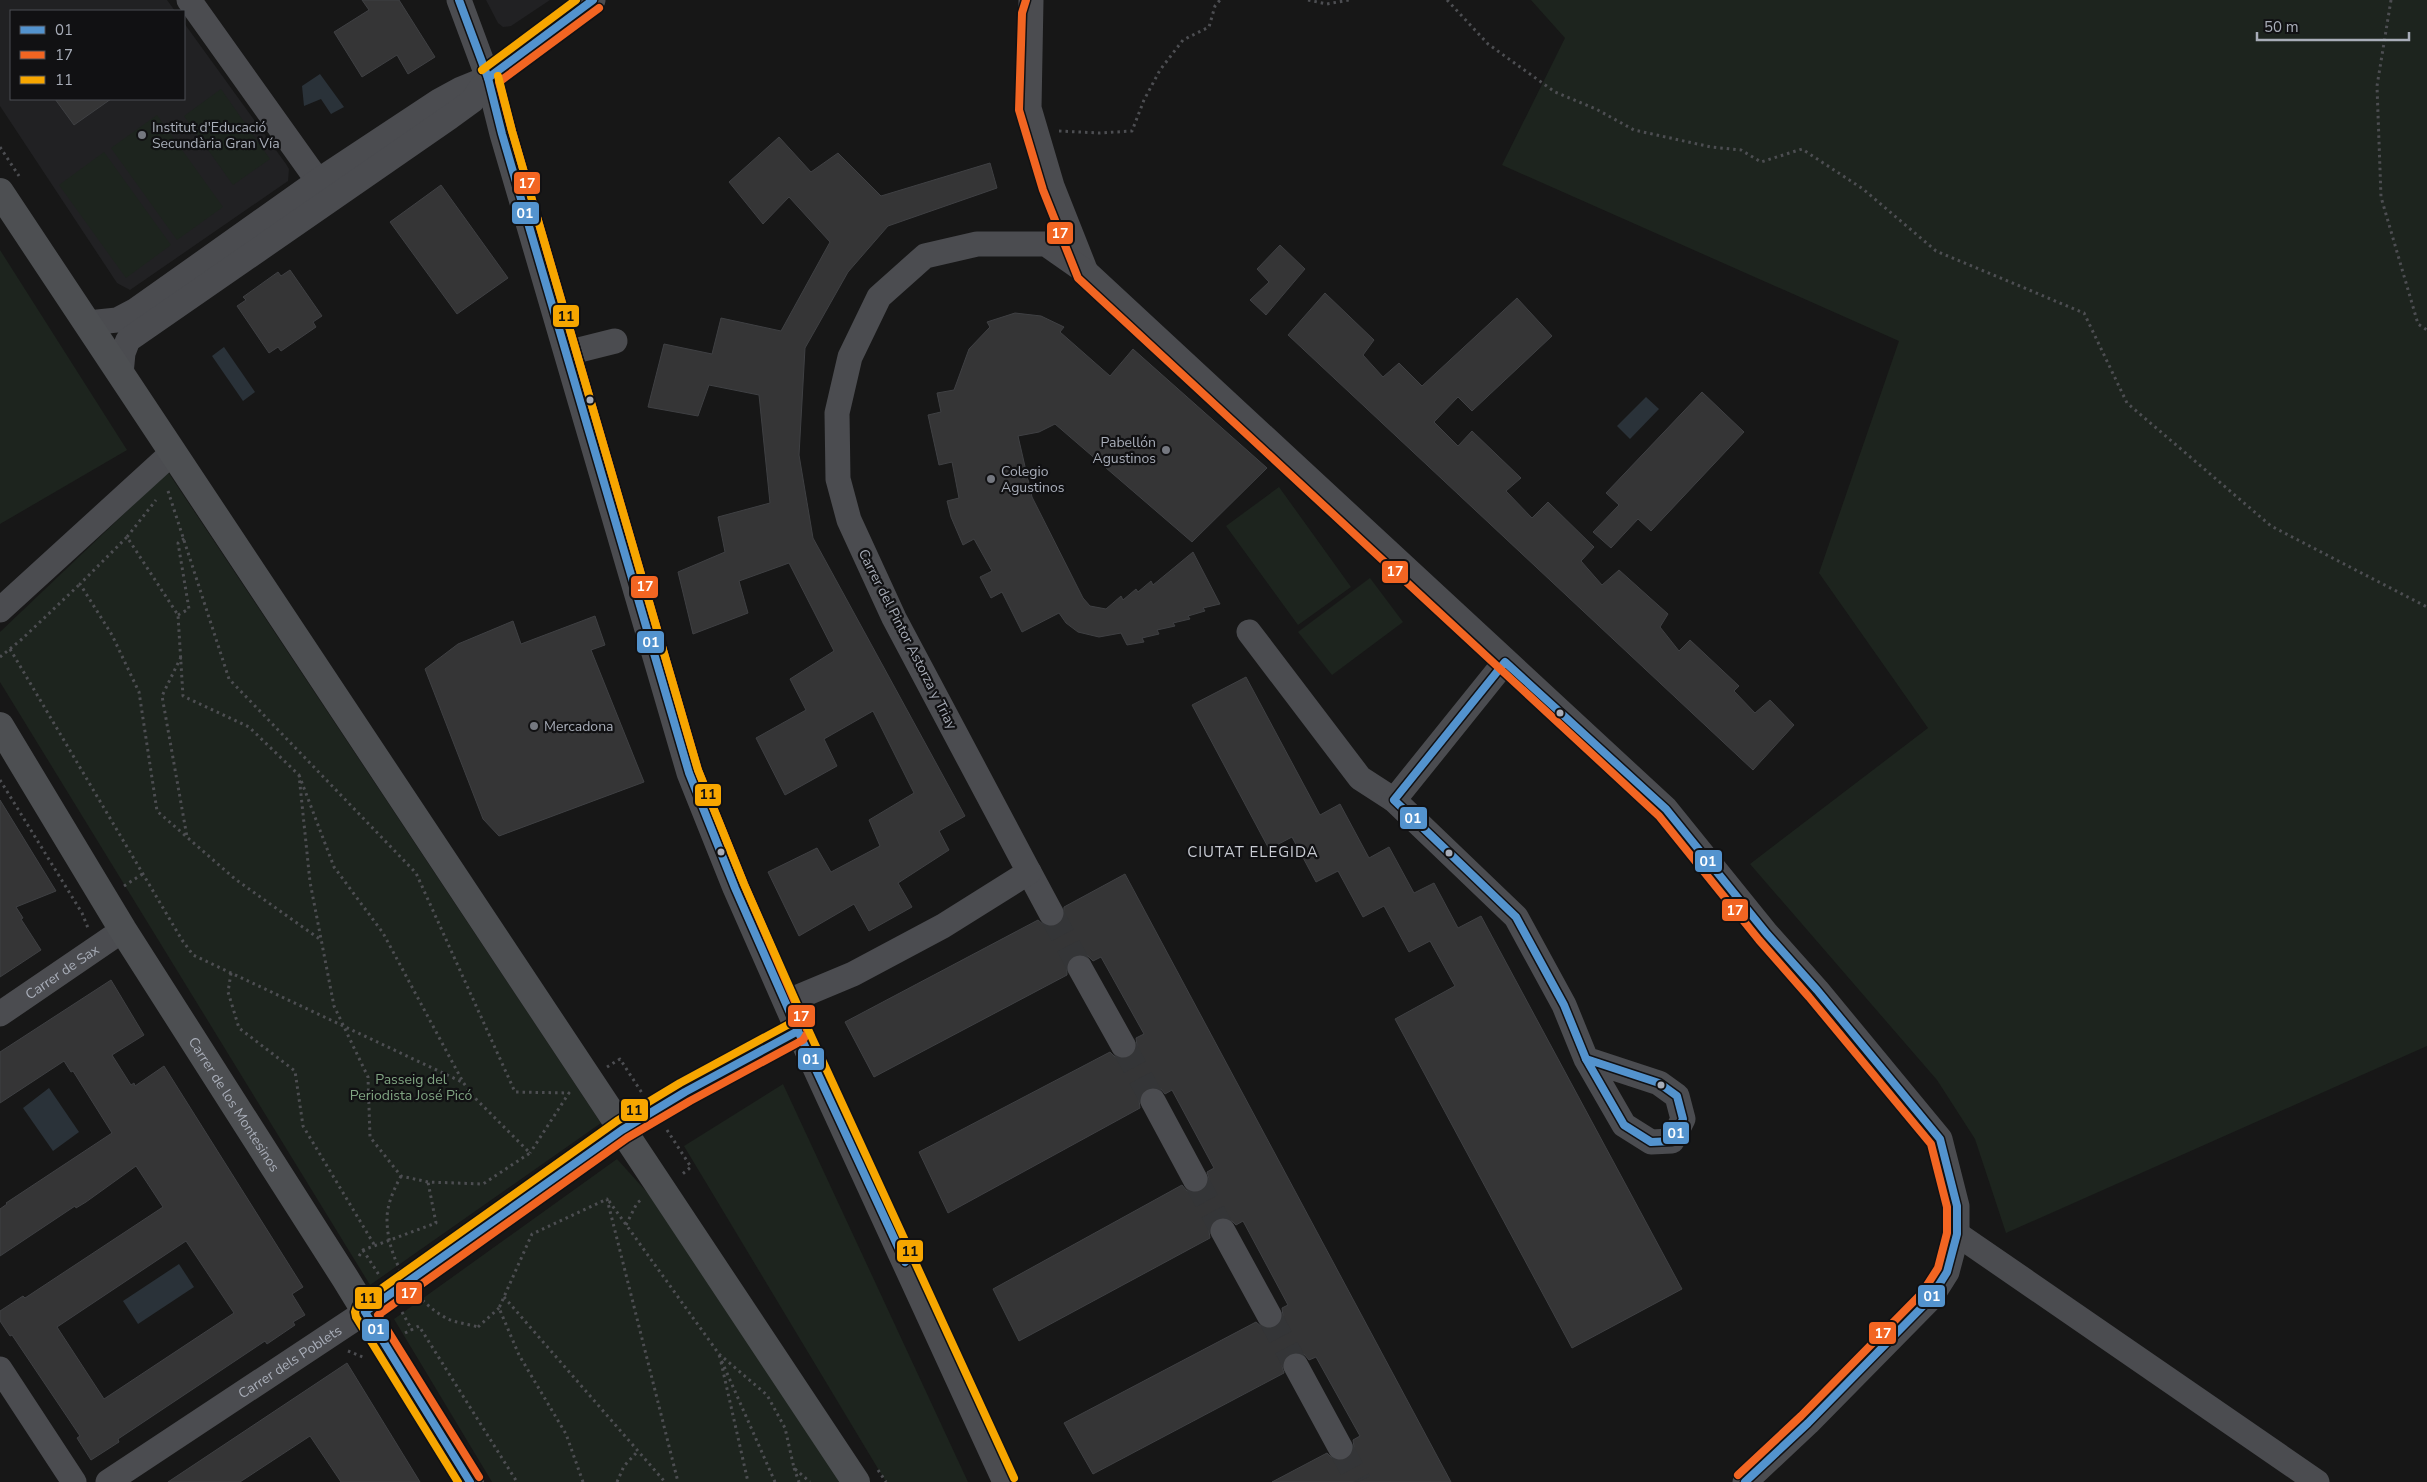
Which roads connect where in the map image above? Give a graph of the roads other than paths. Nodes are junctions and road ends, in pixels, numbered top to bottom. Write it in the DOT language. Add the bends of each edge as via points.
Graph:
graph roads {
  1 [pos="189,0"];
  2 [pos="459,0"];
  3 [pos="593,0"];
  4 [pos="1033,4"];
  5 [pos="488,78"];
  6 [pos="318,181"];
  7 [pos="1052,186"];
  8 [pos="0,192"];
  9 [pos="1046,244"];
  10 [pos="1086,272"];
  11 [pos="88,322"];
  12 [pos="615,341"];
  13 [pos="567,353"];
  14 [pos="121,374"];
  15 [pos="172,453"];
  16 [pos="0,610"];
  17 [pos="1249,632"];
  18 [pos="1505,662"];
  19 [pos="0,726"];
  20 [pos="1394,800"];
  21 [pos="1029,872"];
  22 [pos="1051,913"];
  23 [pos="123,930"];
  24 [pos="1080,968"];
  25 [pos="786,1002"];
  26 [pos="0,1014"];
  27 [pos="798,1030"];
  28 [pos="1122,1045"];
  29 [pos="1586,1059"];
  30 [pos="1153,1101"];
  31 [pos="622,1130"];
  32 [pos="1195,1178"];
  33 [pos="1223,1231"];
  34 [pos="1957,1234"];
  35 [pos="365,1312"];
  36 [pos="1269,1315"];
  37 [pos="1296,1366"];
  38 [pos="0,1369"];
  39 [pos="1340,1447"];
  40 [pos="74,1482"];
  41 [pos="108,1482"];
  42 [pos="470,1482"];
  43 [pos="856,1482"];
  44 [pos="1005,1482"];
  45 [pos="1745,1482"];
  46 [pos="2317,1482"];
  1 -- 6 [label="street"];
  2 -- 5 [label="street"];
  3 -- 5 [label="street"];
  4 -- 7 [label="street" via="1029,108"];
  5 -- 6 [label="street" via="446,97"];
  5 -- 13 [label="street"];
  5 -- 14 [label="street" via="472,101 457,112 128,340"];
  6 -- 11 [label="street" via="136,310 117,320"];
  7 -- 9 [label="street"];
  7 -- 10 [label="street"];
  8 -- 11 [label="main road"];
  9 -- 10 [label="street"];
  9 -- 21 [label="street, Carrer del Pintor Astorza y Triay" via="977,244 925,256 879,297 850,357 838,413 838,479 849,520 894,618"];
  10 -- 18 [label="street"];
  11 -- 14 [label="main road"];
  12 -- 13 [label="street"];
  13 -- 25 [label="street" via="689,773"];
  14 -- 15 [label="main road"];
  15 -- 16 [label="street"];
  15 -- 31 [label="main road"];
  17 -- 20 [label="street" via="1360,778"];
  18 -- 20 [label="street"];
  18 -- 34 [label="street" via="1666,808 1767,934 1940,1139 1957,1206"];
  19 -- 23 [label="main road, Carrer de los Montesinos"];
  20 -- 29 [label="street" via="1516,917 1564,1005"];
  21 -- 22 [label="street, Carrer del Pintor Astorza y Triay"];
  21 -- 25 [label="street" via="943,926 853,974"];
  23 -- 26 [label="street, Carrer de Sax"];
  23 -- 35 [label="main road, Carrer de los Montesinos"];
  24 -- 28 [label="street"];
  25 -- 27 [label="street"];
  27 -- 31 [label="street, Carrer dels Poblets"];
  27 -- 44 [label="street"];
  30 -- 32 [label="street"];
  31 -- 35 [label="street, Carrer dels Poblets"];
  31 -- 43 [label="main road"];
  33 -- 36 [label="street"];
  34 -- 45 [label="street" via="1947,1272 1930,1299"];
  34 -- 46 [label="street"];
  35 -- 41 [label="street, Carrer dels Poblets"];
  35 -- 42 [label="main road, Carrer de los Montesinos" via="373,1350"];
  37 -- 39 [label="street"];
  38 -- 40 [label="street"];
}
